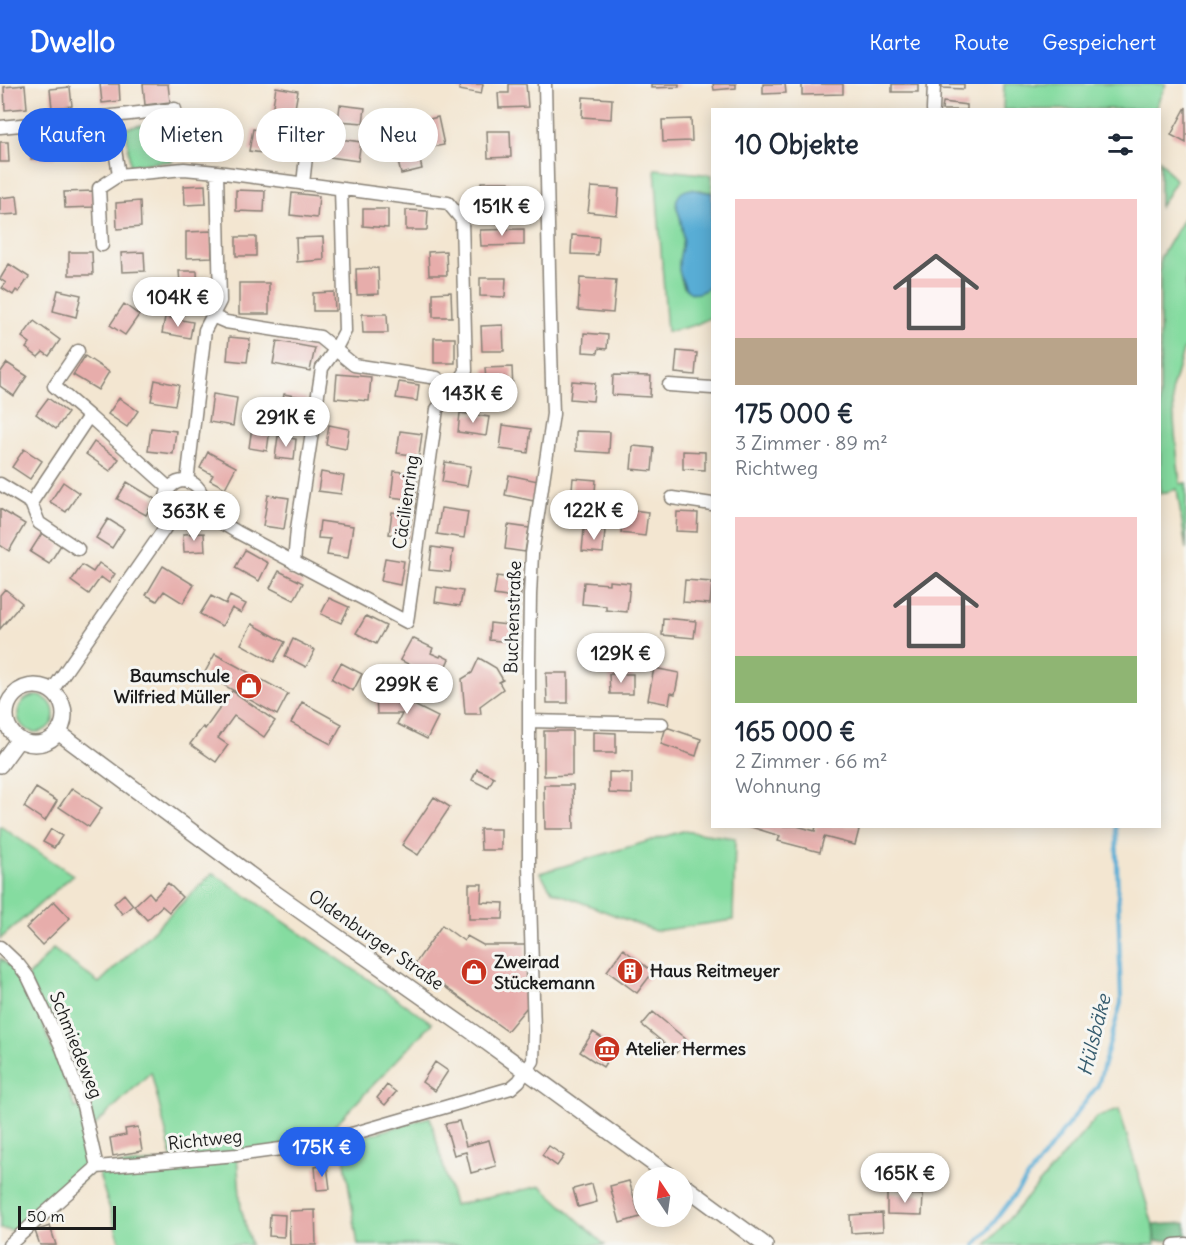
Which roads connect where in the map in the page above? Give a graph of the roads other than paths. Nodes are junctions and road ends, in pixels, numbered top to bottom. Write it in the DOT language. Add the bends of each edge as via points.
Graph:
graph roads {
  1 [pos="545,84"];
  2 [pos="934,84"];
  3 [pos="933,108"];
  4 [pos="18,125"];
  5 [pos="0,127"];
  6 [pos="117,162"];
  7 [pos="305,162"];
  8 [pos="218,172"];
  9 [pos="119,175"];
  10 [pos="303,184"];
  11 [pos="342,189"];
  12 [pos="102,245"];
  13 [pos="212,316"];
  14 [pos="335,350"];
  15 [pos="78,351"];
  16 [pos="669,385"];
  17 [pos="711,388"];
  18 [pos="453,391"];
  19 [pos="89,416"];
  20 [pos="187,482"];
  21 [pos="0,484"];
  22 [pos="169,489"];
  23 [pos="672,498"];
  24 [pos="31,503"];
  25 [pos="711,504"];
  26 [pos="199,509"];
  27 [pos="174,515"];
  28 [pos="78,549"];
  29 [pos="294,562"];
  30 [pos="51,692"];
  31 [pos="6,695"];
  32 [pos="530,721"];
  33 [pos="662,724"];
  34 [pos="58,732"];
  35 [pos="19,739"];
  36 [pos="0,765"];
  37 [pos="0,947"];
  38 [pos="526,1071"];
  39 [pos="97,1167"];
  40 [pos="658,1167"];
  41 [pos="693,1192"];
  42 [pos="1186,1244"];
  43 [pos="9,1245"];
  44 [pos="765,1245"];
  45 [pos="1174,1245"];
  1 -- 32 [label="street, Buchenstraße" via="553,414 532,554"];
  2 -- 3 [label="street"];
  4 -- 5 [label="street"];
  6 -- 9 [label="street"];
  7 -- 10 [label="street"];
  8 -- 9 [label="street, Cäcilienring" via="184,169"];
  8 -- 10 [label="street, Cäcilienring"];
  8 -- 13 [label="street" via="220,301"];
  9 -- 12 [label="street" via="99,188"];
  10 -- 11 [label="street, Cäcilienring"];
  11 -- 14 [label="street" via="345,331"];
  11 -- 18 [label="street, Cäcilienring" via="448,203 462,220 466,371"];
  13 -- 14 [label="street" via="226,322 320,337"];
  13 -- 20 [label="street" via="205,330"];
  14 -- 18 [label="street" via="354,366 437,378"];
  14 -- 29 [label="street" via="322,368"];
  15 -- 19 [label="street" via="54,386"];
  16 -- 17 [label="street"];
  18 -- 29 [label="street, Cäcilienring" via="437,409 407,622"];
  19 -- 22 [label="street"];
  19 -- 24 [label="street"];
  20 -- 22 [label="street" via="177,482"];
  20 -- 26 [label="street" via="200,492"];
  21 -- 24 [label="street"];
  22 -- 27 [label="street" via="166,503"];
  23 -- 25 [label="street"];
  24 -- 28 [label="street" via="39,523"];
  26 -- 27 [label="street" via="188,517"];
  26 -- 29 [label="street, Cäcilienring"];
  27 -- 30 [label="street"];
  30 -- 31 [label="street" via="36,687"];
  30 -- 34 [label="street" via="63,710"];
  31 -- 35 [label="street" via="8,725"];
  32 -- 33 [label="street"];
  32 -- 38 [label="street, Buchenstraße" via="534,1031 533,1061"];
  34 -- 35 [label="street" via="37,744"];
  34 -- 38 [label="street, Oldenburger Straße" via="255,879"];
  35 -- 36 [label="street"];
  37 -- 39 [label="street, Schmiedeweg" via="28,977 64,1053 83,1106"];
  38 -- 39 [label="street, Richtweg" via="511,1088 317,1144"];
  38 -- 40 [label="street, Oldenburger Straße"];
  39 -- 43 [label="street"];
  41 -- 44 [label="street"];
  42 -- 45 [label="street"];
}
